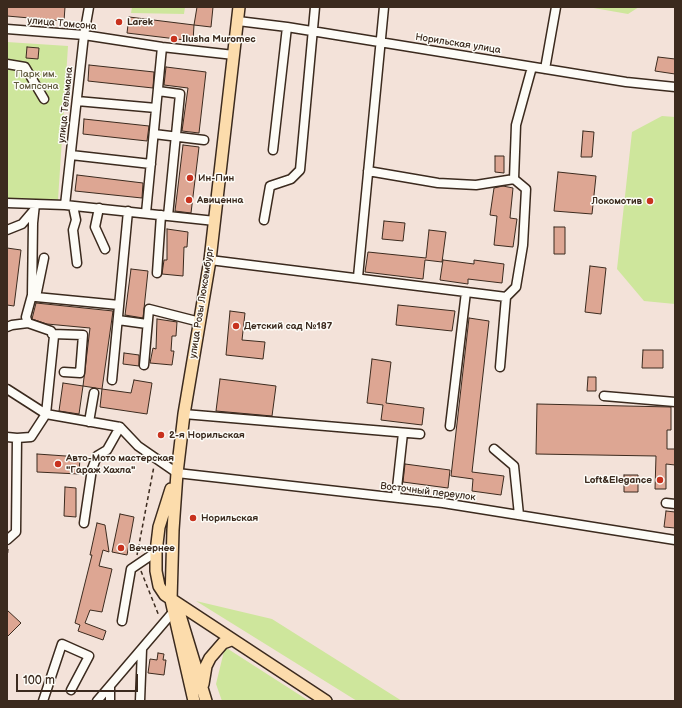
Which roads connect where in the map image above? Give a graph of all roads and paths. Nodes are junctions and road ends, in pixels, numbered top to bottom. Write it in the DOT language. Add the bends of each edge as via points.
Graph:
graph roads {
  1 [pos="89,7"];
  2 [pos="239,7"];
  3 [pos="315,7"];
  4 [pos="384,7"];
  5 [pos="556,7"];
  6 [pos="238,21"];
  7 [pos="287,27"];
  8 [pos="7,29"];
  9 [pos="313,31"];
  10 [pos="84,35"];
  11 [pos="382,42"];
  12 [pos="162,47"];
  13 [pos="234,55"];
  14 [pos="7,64"];
  15 [pos="532,67"];
  16 [pos="545,68"];
  17 [pos="675,87"];
  18 [pos="158,91"];
  19 [pos="44,99"];
  20 [pos="77,101"];
  21 [pos="156,108"];
  22 [pos="154,134"];
  23 [pos="176,137"];
  24 [pos="204,140"];
  25 [pos="273,150"];
  26 [pos="71,155"];
  27 [pos="151,164"];
  28 [pos="368,171"];
  29 [pos="514,179"];
  30 [pos="7,203"];
  31 [pos="69,206"];
  32 [pos="34,207"];
  33 [pos="99,208"];
  34 [pos="128,211"];
  35 [pos="146,213"];
  36 [pos="164,215"];
  37 [pos="264,220"];
  38 [pos="215,221"];
  39 [pos="7,230"];
  40 [pos="105,249"];
  41 [pos="44,258"];
  42 [pos="210,260"];
  43 [pos="77,263"];
  44 [pos="157,272"];
  45 [pos="358,277"];
  46 [pos="466,292"];
  47 [pos="34,296"];
  48 [pos="506,296"];
  49 [pos="119,305"];
  50 [pos="118,320"];
  51 [pos="200,322"];
  52 [pos="28,323"];
  53 [pos="147,324"];
  54 [pos="7,327"];
  55 [pos="52,334"];
  56 [pos="144,365"];
  57 [pos="500,367"];
  58 [pos="64,372"];
  59 [pos="112,380"];
  60 [pos="7,389"];
  61 [pos="94,393"];
  62 [pos="604,396"];
  63 [pos="675,402"];
  64 [pos="46,414"];
  65 [pos="184,414"];
  66 [pos="89,422"];
  67 [pos="450,426"];
  68 [pos="120,427"];
  69 [pos="403,433"];
  70 [pos="420,434"];
  71 [pos="7,437"];
  72 [pos="17,438"];
  73 [pos="494,449"];
  74 [pos="156,459"];
  75 [pos="177,473"];
  76 [pos="396,497"];
  77 [pos="666,503"];
  78 [pos="675,504"];
  79 [pos="519,515"];
  80 [pos="84,523"];
  81 [pos="144,524"];
  82 [pos="8,540"];
  83 [pos="675,540"];
  84 [pos="156,552"];
  85 [pos="7,560"];
  86 [pos="170,600"];
  87 [pos="173,612"];
  88 [pos="122,621"];
  89 [pos="231,640"];
  90 [pos="142,649"];
  91 [pos="110,687"];
  92 [pos="203,688"];
  93 [pos="71,690"];
  94 [pos="43,701"];
  95 [pos="97,701"];
  96 [pos="110,701"];
  97 [pos="140,701"];
  98 [pos="194,701"];
  99 [pos="206,701"];
  100 [pos="326,701"];
  1 -- 10 [label="street, улица Тельмана"];
  2 -- 6 [label="main road, улица Розы Люксембург"];
  3 -- 9 [label="street"];
  4 -- 11 [label="street"];
  5 -- 16 [label="street"];
  6 -- 7 [label="street, Норильская улица"];
  6 -- 13 [label="main road, улица Розы Люксембург"];
  7 -- 9 [label="street, Норильская улица"];
  7 -- 25 [label="street"];
  8 -- 10 [label="street, улица Томсона"];
  9 -- 11 [label="street, Норильская улица"];
  9 -- 37 [label="street" via="300,170 291,179 270,186"];
  10 -- 12 [label="street, улица Томсона"];
  10 -- 20 [label="street, улица Тельмана"];
  11 -- 15 [label="street, Норильская улица"];
  11 -- 28 [label="street"];
  12 -- 13 [label="street, улица Томсона"];
  12 -- 18 [label="street"];
  13 -- 38 [label="main road, улица Розы Люксембург"];
  14 -- 19 [label="street" via="25,67"];
  15 -- 16 [label="street, Норильская улица"];
  15 -- 29 [label="street" via="516,126"];
  16 -- 17 [label="street, Норильская улица" via="626,82"];
  18 -- 21 [label="street"];
  18 -- 23 [label="street" via="180,94"];
  20 -- 21 [label="street"];
  20 -- 26 [label="street, улица Тельмана"];
  21 -- 22 [label="street"];
  22 -- 23 [label="street"];
  22 -- 27 [label="street"];
  23 -- 24 [label="street"];
  23 -- 36 [label="street"];
  26 -- 27 [label="street"];
  26 -- 31 [label="street, улица Тельмана"];
  27 -- 35 [label="street"];
  28 -- 29 [label="street" via="438,183 476,185"];
  28 -- 45 [label="street"];
  29 -- 48 [label="street" via="526,189 524,238 516,287"];
  30 -- 32 [label="street"];
  31 -- 32 [label="street"];
  31 -- 33 [label="street"];
  31 -- 43 [label="street, улица Тельмана" via="76,220 73,230"];
  32 -- 39 [label="street" via="22,224"];
  32 -- 47 [label="street"];
  33 -- 34 [label="street"];
  33 -- 40 [label="street" via="95,227"];
  34 -- 35 [label="street"];
  34 -- 49 [label="street"];
  35 -- 36 [label="street"];
  36 -- 38 [label="street"];
  36 -- 44 [label="street"];
  38 -- 42 [label="main road, улица Розы Люксембург"];
  41 -- 47 [label="street"];
  42 -- 45 [label="street"];
  42 -- 51 [label="main road, улица Розы Люксембург"];
  45 -- 46 [label="street"];
  46 -- 48 [label="street"];
  46 -- 67 [label="street"];
  47 -- 49 [label="street"];
  47 -- 52 [label="street" via="26,317"];
  48 -- 57 [label="street"];
  49 -- 50 [label="street"];
  50 -- 53 [label="street"];
  50 -- 59 [label="street"];
  51 -- 53 [label="street" via="149,310"];
  51 -- 65 [label="main road, улица Розы Люксембург"];
  52 -- 54 [label="street"];
  52 -- 55 [label="street" via="51,331"];
  53 -- 56 [label="street"];
  55 -- 58 [label="street" via="83,335 80,373"];
  55 -- 64 [label="street" via="54,342"];
  60 -- 64 [label="street"];
  61 -- 66 [label="street"];
  62 -- 63 [label="street"];
  64 -- 66 [label="street"];
  64 -- 72 [label="street" via="31,437"];
  65 -- 69 [label="street"];
  65 -- 75 [label="main road, улица Розы Люксембург"];
  66 -- 68 [label="street"];
  68 -- 74 [label="street" via="138,446"];
  68 -- 80 [label="street" via="107,450 97,456 94,463"];
  69 -- 70 [label="street"];
  69 -- 76 [label="street"];
  71 -- 72 [label="street"];
  72 -- 82 [label="street" via="16,532"];
  73 -- 79 [label="street" via="514,466"];
  74 -- 75 [label="street"];
  74 -- 81 [label="path"];
  75 -- 76 [label="street, Восточный переулок"];
  75 -- 84 [label="main road" via="159,527"];
  75 -- 86 [label="main road, улица Розы Люксембург"];
  76 -- 79 [label="street, Восточный переулок"];
  77 -- 78 [label="street"];
  79 -- 83 [label="street, Восточный переулок"];
  82 -- 85 [label="path"];
  84 -- 86 [label="main road" via="159,586"];
  84 -- 88 [label="street" via="131,569"];
  86 -- 87 [label="main road, улица Розы Люксембург"];
  86 -- 89 [label="main road"];
  86 -- 92 [label="main road" via="178,610"];
  87 -- 90 [label="street"];
  87 -- 98 [label="main road, улица Розы Люксембург"];
  89 -- 92 [label="main road" via="223,643 210,658 206,666"];
  89 -- 100 [label="main road"];
  90 -- 91 [label="street"];
  90 -- 97 [label="street"];
  91 -- 95 [label="street"];
  91 -- 96 [label="street"];
  92 -- 99 [label="main road"];
  93 -- 94 [label="street" via="89,656 62,644"];
}
